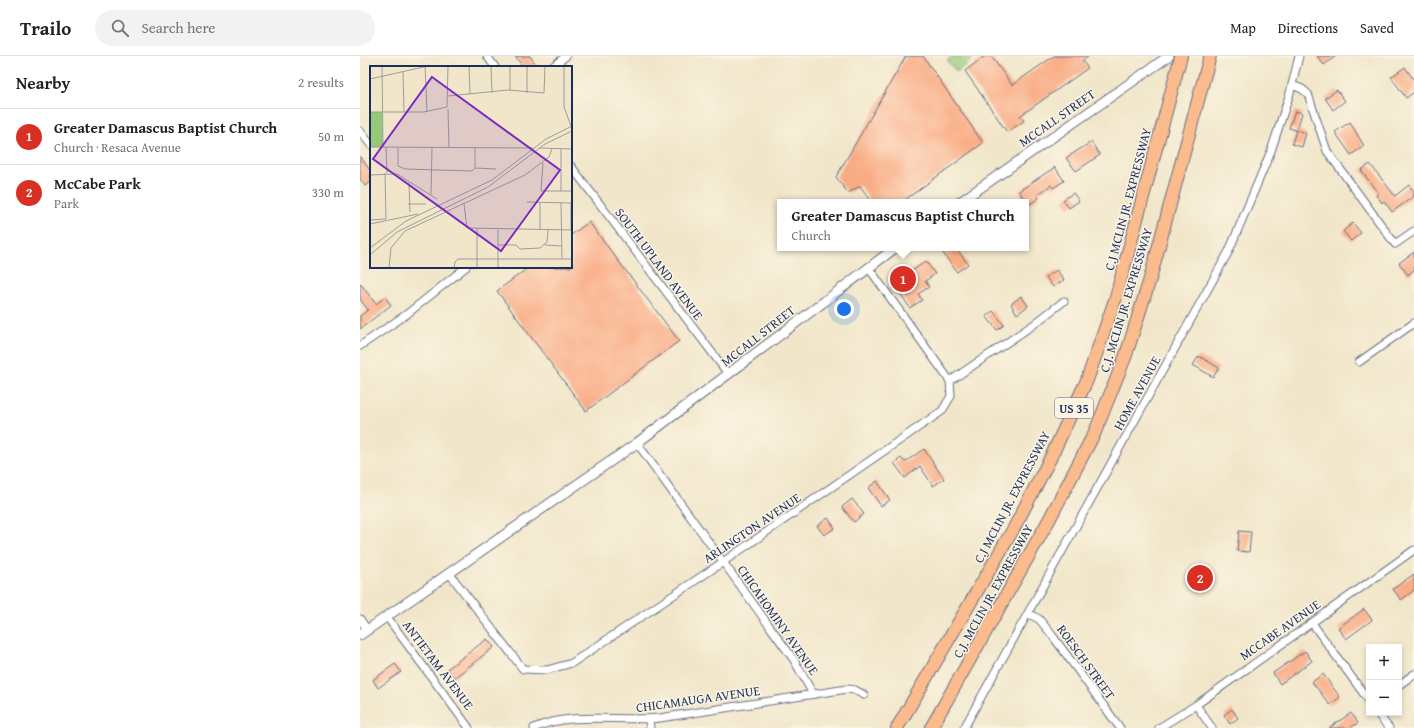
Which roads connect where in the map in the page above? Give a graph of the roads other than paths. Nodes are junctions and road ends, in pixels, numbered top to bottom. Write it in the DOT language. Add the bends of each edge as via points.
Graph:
graph roads {
  1 [pos="487,56"];
  2 [pos="566,56"];
  3 [pos="1210,56"];
  4 [pos="1299,56"];
  5 [pos="1177,57"];
  6 [pos="494,66"];
  7 [pos="553,66"];
  8 [pos="1292,85"];
  9 [pos="360,130"];
  10 [pos="370,144"];
  11 [pos="572,167"];
  12 [pos="964,199"];
  13 [pos="1414,231"];
  14 [pos="890,251"];
  15 [pos="868,266"];
  16 [pos="464,268"];
  17 [pos="1064,301"];
  18 [pos="1414,323"];
  19 [pos="360,346"];
  20 [pos="1359,362"];
  21 [pos="729,375"];
  22 [pos="950,381"];
  23 [pos="637,443"];
  24 [pos="1414,550"];
  25 [pos="723,562"];
  26 [pos="449,573"];
  27 [pos="1029,614"];
  28 [pos="387,617"];
  29 [pos="360,619"];
  30 [pos="1312,623"];
  31 [pos="363,632"];
  32 [pos="1414,674"];
  33 [pos="1402,683"];
  34 [pos="813,694"];
  35 [pos="864,695"];
  36 [pos="1366,698"];
  37 [pos="1196,705"];
  38 [pos="1380,716"];
  39 [pos="649,719"];
  40 [pos="469,728"];
  41 [pos="534,728"];
  42 [pos="650,728"];
  43 [pos="897,728"];
  44 [pos="931,728"];
  45 [pos="964,728"];
  46 [pos="1120,728"];
  47 [pos="1159,728"];
  48 [pos="1212,728"];
  49 [pos="1389,728"];
  1 -- 6 [label="street"];
  2 -- 7 [label="street"];
  3 -- 44 [label="highway, C.J. MCLIN JR. EXPRESSWAY / US 35" via="1150,279 1126,356 1095,432 1049,520"];
  4 -- 8 [label="street, HOME AVENUE"];
  5 -- 12 [label="street, MCCALL STREET" via="1143,74"];
  5 -- 43 [label="highway, C.J MCLIN JR. EXPRESSWAY / US 35" via="1116,297 1087,380 1014,528"];
  8 -- 13 [label="street" via="1308,94 1327,151 1395,244"];
  8 -- 27 [label="street, HOME AVENUE" via="1271,151 1228,251"];
  9 -- 10 [label="street"];
  11 -- 21 [label="street, SOUTH UPLAND AVENUE"];
  14 -- 15 [label="street, MCCALL STREET"];
  15 -- 21 [label="street, MCCALL STREET"];
  15 -- 22 [label="street"];
  16 -- 19 [label="street" via="407,314"];
  17 -- 22 [label="street"];
  18 -- 20 [label="street"];
  21 -- 23 [label="street, MCCALL STREET"];
  22 -- 25 [label="street, ARLINGTON AVENUE" via="951,396 942,411"];
  23 -- 25 [label="street, CHICAHOMINY AVENUE"];
  23 -- 26 [label="street, MCCALL STREET"];
  24 -- 30 [label="street, MCCABE AVENUE"];
  25 -- 26 [label="street, ARLINGTON AVENUE" via="572,662 547,670 523,669"];
  25 -- 34 [label="street, CHICAHOMINY AVENUE" via="794,660"];
  26 -- 28 [label="street, MCCALL STREET"];
  27 -- 45 [label="street, HOME AVENUE"];
  27 -- 46 [label="street, ROESCH STREET" via="1039,619 1052,635"];
  28 -- 31 [label="street, MCCALL STREET"];
  28 -- 40 [label="street, ANTIETAM AVENUE"];
  29 -- 31 [label="street"];
  30 -- 36 [label="street"];
  30 -- 37 [label="street, MCCABE AVENUE"];
  32 -- 33 [label="street"];
  34 -- 35 [label="street, CHICAMAUGA AVENUE" via="847,689"];
  34 -- 39 [label="street, CHICAMAUGA AVENUE"];
  37 -- 47 [label="street, MCCABE AVENUE"];
  37 -- 48 [label="street"];
  38 -- 49 [label="street"];
  39 -- 41 [label="street, CHICAMAUGA AVENUE" via="567,719"];
  39 -- 42 [label="street"];
}
